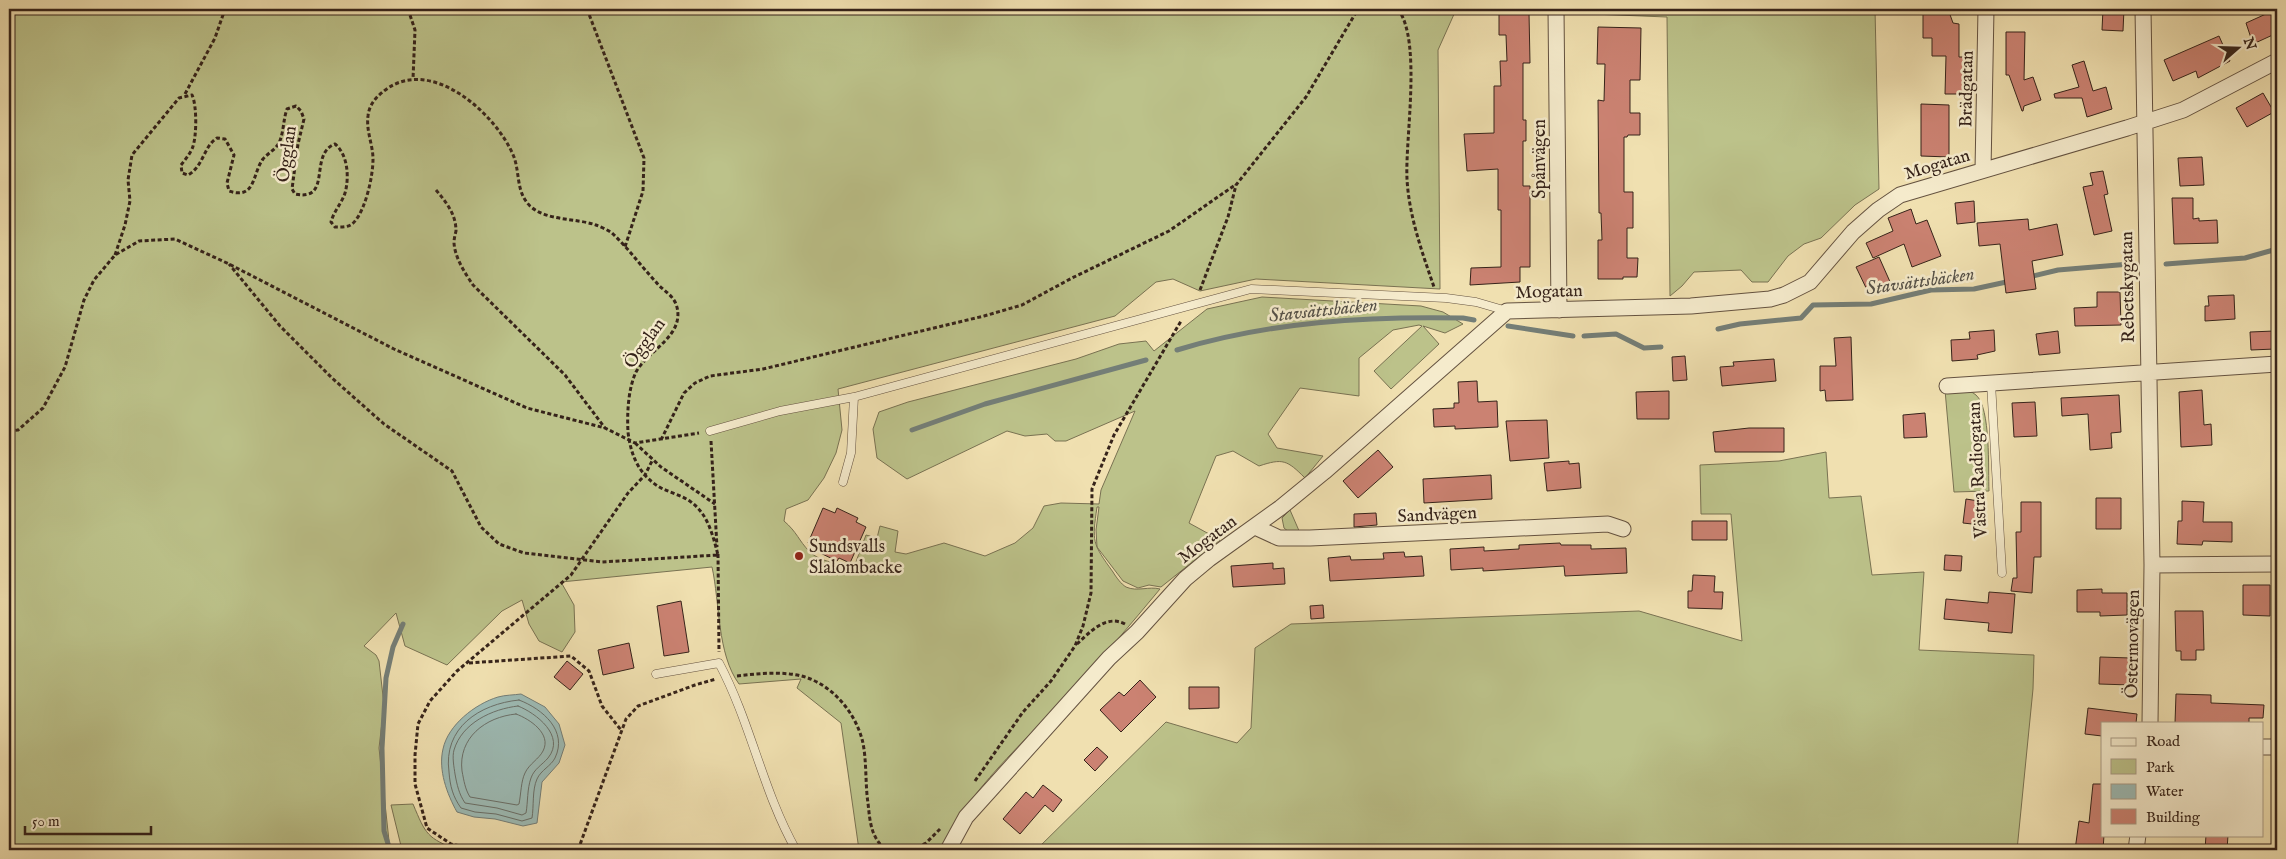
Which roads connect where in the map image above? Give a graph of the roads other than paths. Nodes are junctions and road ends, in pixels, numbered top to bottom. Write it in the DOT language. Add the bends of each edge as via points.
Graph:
graph roads {
  1 [pos="1556,9"];
  2 [pos="1986,9"];
  3 [pos="2143,9"];
  4 [pos="2277,60"];
  5 [pos="2143,123"];
  6 [pos="1983,170"];
  7 [pos="1559,310"];
  8 [pos="1507,311"];
  9 [pos="2277,364"];
  10 [pos="2147,372"];
  11 [pos="1991,383"];
  12 [pos="1948,386"];
  13 [pos="854,397"];
  14 [pos="710,431"];
  15 [pos="843,482"];
  16 [pos="1255,527"];
  17 [pos="1623,529"];
  18 [pos="2277,564"];
  19 [pos="2152,565"];
  20 [pos="2002,573"];
  21 [pos="656,674"];
  22 [pos="2150,722"];
  23 [pos="2264,747"];
  24 [pos="2277,747"];
  25 [pos="2138,836"];
  26 [pos="796,850"];
  27 [pos="948,850"];
  28 [pos="2136,850"];
  1 -- 7 [label="street, Spånvägen"];
  2 -- 6 [label="street, Brädgatan"];
  3 -- 5 [label="street, Rebetskygatan"];
  4 -- 5 [label="street, Mogatan" via="2204,100"];
  5 -- 6 [label="street, Mogatan"];
  5 -- 10 [label="street, Rebetskygatan"];
  6 -- 7 [label="street, Mogatan" via="1900,195 1853,232 1810,282 1770,299 1691,306"];
  7 -- 8 [label="street, Mogatan"];
  8 -- 13 [label="lane" via="1476,302 1438,298 1252,289"];
  8 -- 16 [label="street, Mogatan" via="1324,472"];
  9 -- 10 [label="street, Västra Radiogatan"];
  10 -- 11 [label="street, Västra Radiogatan"];
  10 -- 19 [label="street, Rebetskygatan"];
  11 -- 12 [label="street"];
  11 -- 20 [label="lane, Västra Radiogatan"];
  13 -- 14 [label="lane" via="780,411"];
  13 -- 15 [label="lane" via="852,454"];
  16 -- 17 [label="street, Sandvägen" via="1279,538 1608,524"];
  16 -- 27 [label="street, Mogatan" via="1185,579 1109,658 966,817"];
  18 -- 19 [label="street"];
  19 -- 22 [label="street, Östermovägen"];
  21 -- 26 [label="lane" via="719,663"];
  23 -- 24 [label="street"];
  25 -- 28 [label="street"];
}
